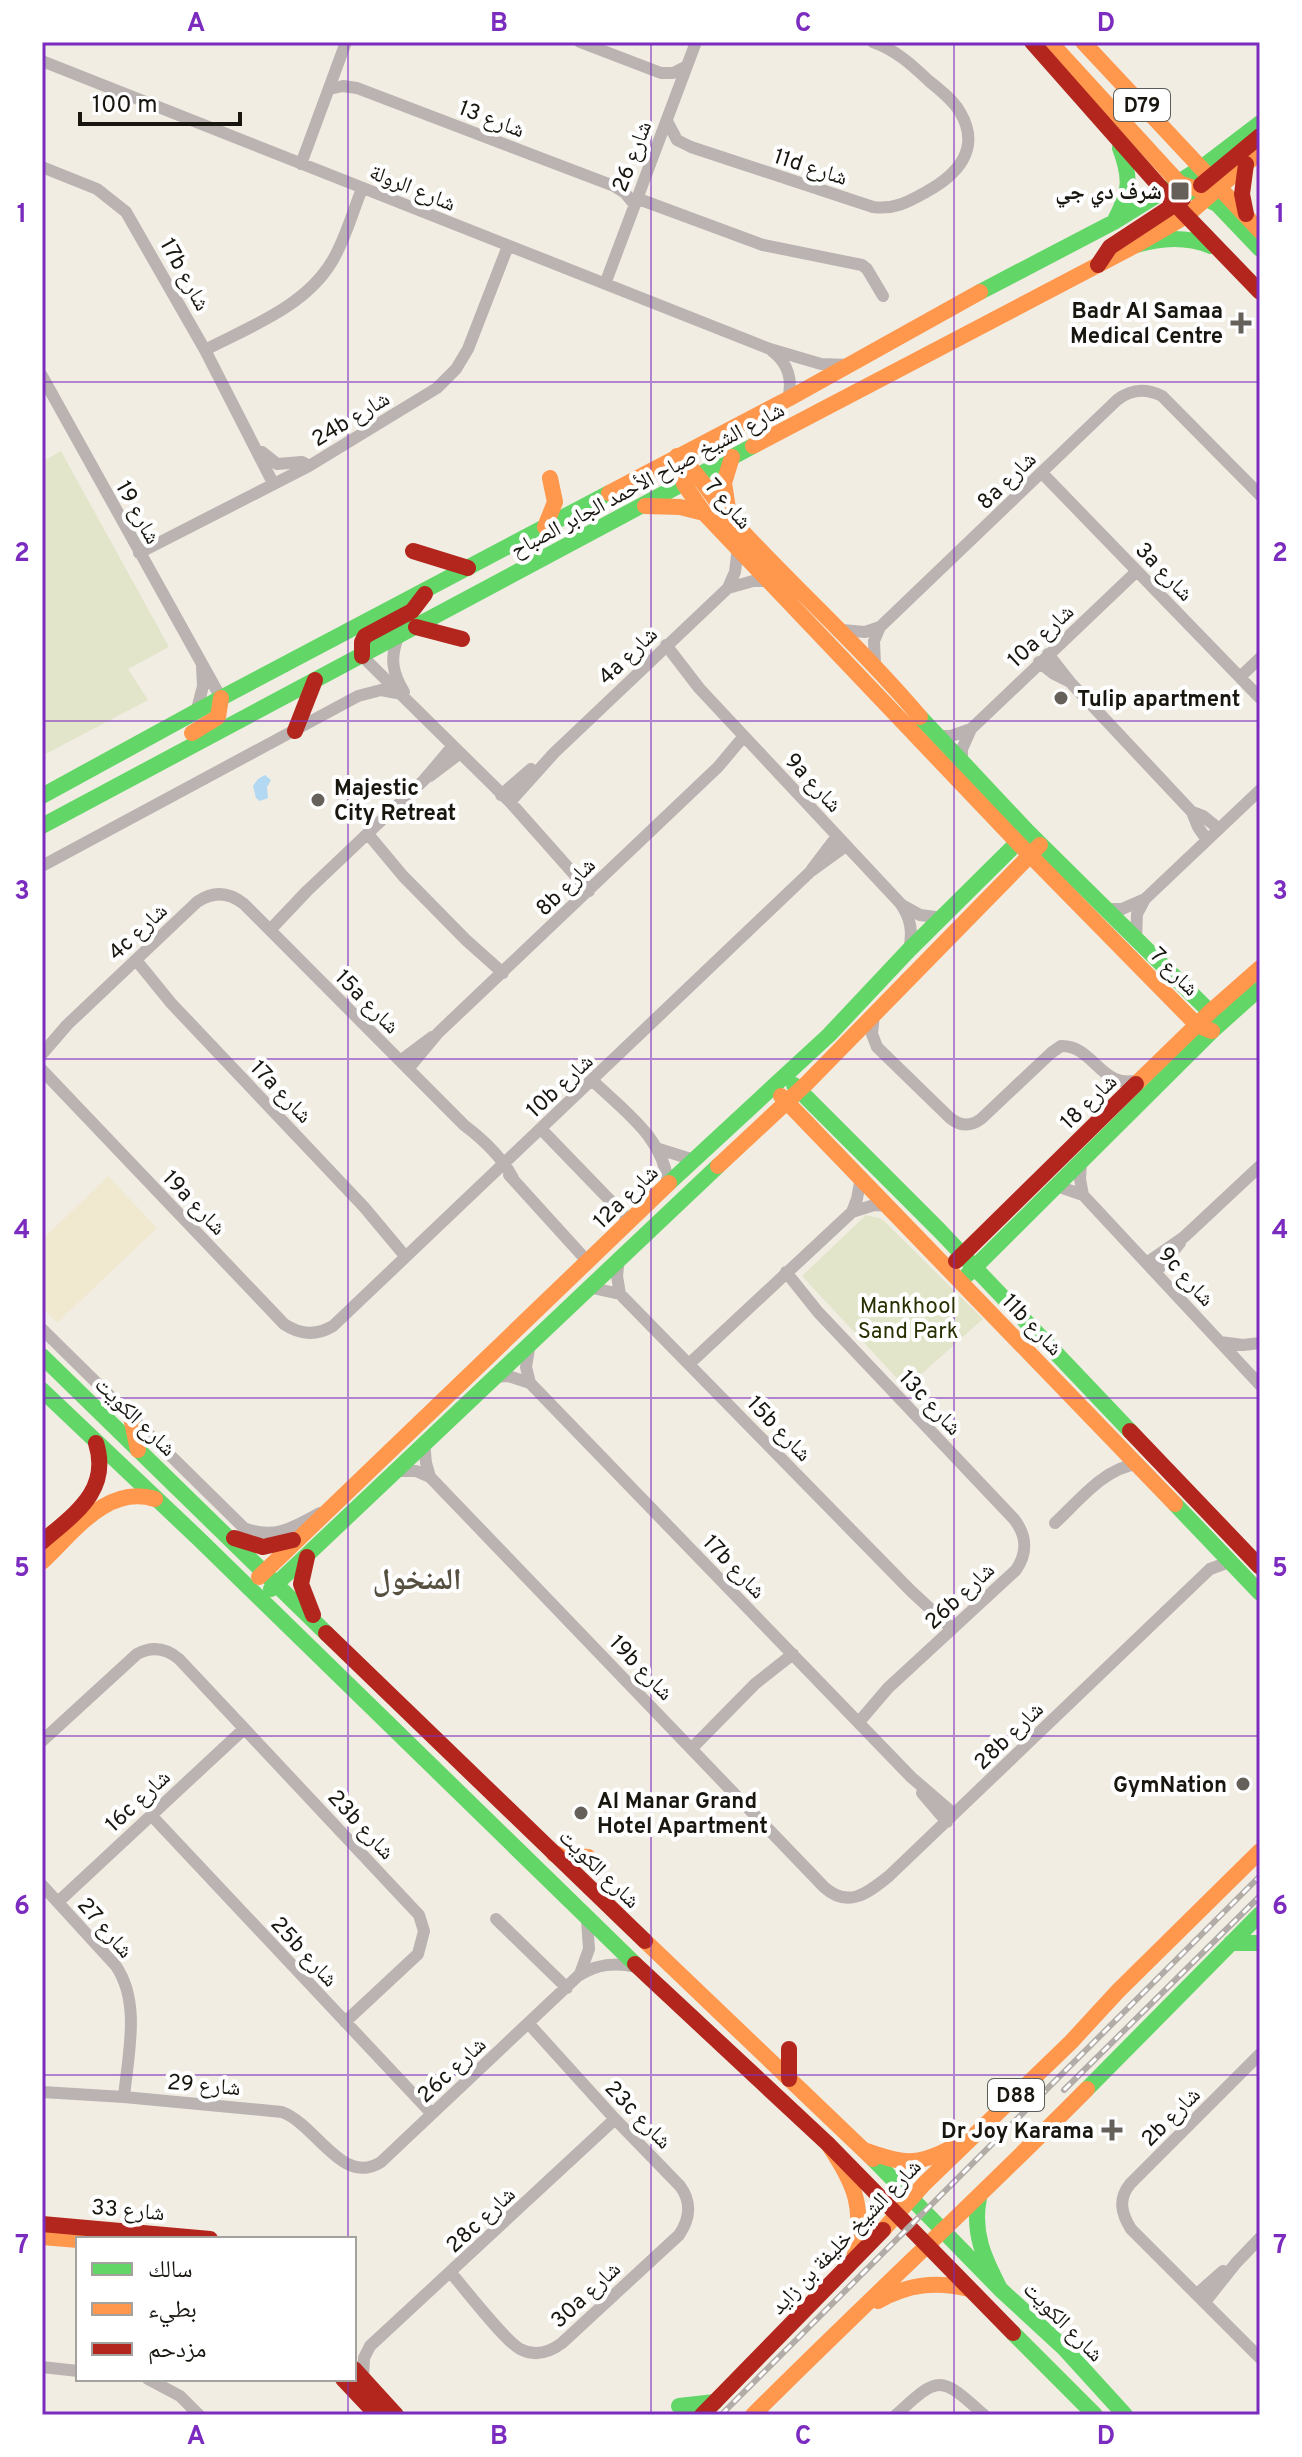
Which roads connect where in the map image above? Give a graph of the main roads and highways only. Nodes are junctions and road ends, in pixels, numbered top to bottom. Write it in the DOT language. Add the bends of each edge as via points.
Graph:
graph roads {
  1 [pos="1032,42"];
  2 [pos="1050,42"];
  3 [pos="1083,42"];
  4 [pos="1260,123"];
  5 [pos="1115,134"];
  6 [pos="1260,136"];
  7 [pos="1260,152"];
  8 [pos="1246,164"];
  9 [pos="1195,187"];
  10 [pos="1181,210"];
  11 [pos="1247,217"];
  12 [pos="1114,222"];
  13 [pos="1260,231"];
  14 [pos="1136,245"];
  15 [pos="1260,249"];
  16 [pos="1221,252"];
  17 [pos="1098,265"];
  18 [pos="1260,292"];
  19 [pos="788,399"];
  20 [pos="677,456"];
  21 [pos="732,457"];
  22 [pos="691,476"];
  23 [pos="550,478"];
  24 [pos="644,507"];
  25 [pos="704,513"];
  26 [pos="729,517"];
  27 [pos="544,529"];
  28 [pos="413,551"];
  29 [pos="468,568"];
  30 [pos="428,589"];
  31 [pos="416,627"];
  32 [pos="462,639"];
  33 [pos="362,656"];
  34 [pos="315,680"];
  35 [pos="221,698"];
  36 [pos="295,731"];
  37 [pos="166,759"];
  38 [pos="42,796"];
  39 [pos="1000,823"];
  40 [pos="42,826"];
  41 [pos="1029,844"];
  42 [pos="1000,861"];
  43 [pos="1049,874"];
  44 [pos="1011,875"];
  45 [pos="1260,968"];
  46 [pos="1260,988"];
  47 [pos="1209,1024"];
  48 [pos="820,1070"];
  49 [pos="779,1081"];
  50 [pos="793,1096"];
  51 [pos="821,1114"];
  52 [pos="770,1117"];
  53 [pos="803,1118"];
  54 [pos="991,1229"];
  55 [pos="939,1230"];
  56 [pos="997,1249"];
  57 [pos="962,1255"];
  58 [pos="949,1267"];
  59 [pos="975,1268"];
  60 [pos="961,1281"];
  61 [pos="993,1288"];
  62 [pos="42,1356"];
  63 [pos="42,1373"];
  64 [pos="42,1390"];
  65 [pos="131,1417"];
  66 [pos="96,1442"];
  67 [pos="132,1444"];
  68 [pos="97,1487"];
  69 [pos="116,1498"];
  70 [pos="158,1500"];
  71 [pos="228,1536"];
  72 [pos="298,1538"];
  73 [pos="42,1542"];
  74 [pos="308,1554"];
  75 [pos="42,1562"];
  76 [pos="1260,1567"];
  77 [pos="256,1580"];
  78 [pos="277,1583"];
  79 [pos="1260,1593"];
  80 [pos="261,1600"];
  81 [pos="319,1627"];
  82 [pos="1260,1851"];
  83 [pos="554,1854"];
  84 [pos="588,1857"];
  85 [pos="1260,1914"];
  86 [pos="1231,1943"];
  87 [pos="1260,1943"];
  88 [pos="789,2049"];
  89 [pos="789,2079"];
  90 [pos="976,2133"];
  91 [pos="828,2144"];
  92 [pos="864,2150"];
  93 [pos="912,2197"];
  94 [pos="979,2197"];
  95 [pos="897,2213"];
  96 [pos="42,2224"];
  97 [pos="943,2231"];
  98 [pos="42,2237"];
  99 [pos="188,2237"];
  100 [pos="76,2240"];
  101 [pos="927,2246"];
  102 [pos="853,2262"];
  103 [pos="969,2289"];
  104 [pos="1000,2289"];
  105 [pos="851,2317"];
  106 [pos="359,2374"];
  107 [pos="1054,2375"];
  108 [pos="1088,2376"];
  109 [pos="345,2381"];
  110 [pos="715,2402"];
  111 [pos="679,2406"];
  112 [pos="377,2415"];
  113 [pos="396,2415"];
  114 [pos="702,2415"];
  115 [pos="753,2415"];
  116 [pos="1095,2415"];
  117 [pos="1125,2415"];
  1 -- 5 [label="main road, D79"];
  2 -- 9 [label="main road"];
  3 -- 9 [label="main road, D79"];
  4 -- 9 [label="main road, شارع الشيخ صباح الأحمد الجابر الصباح"];
  5 -- 9 [label="main road, D79"];
  5 -- 12 [label="main road" via="1131,182"];
  6 -- 9 [label="main road"];
  7 -- 8 [label="main road, شارع الشيخ صباح الأحمد الجابر الصباح"];
  8 -- 9 [label="main road, شارع الشيخ صباح الأحمد الجابر الصباح"];
  8 -- 11 [label="main road" via="1242,194"];
  9 -- 10 [label="main road, D79"];
  9 -- 10 [label="main road, شارع الشيخ صباح الأحمد الجابر الصباح"];
  9 -- 11 [label="main road, D79"];
  9 -- 12 [label="main road, شارع الشيخ صباح الأحمد الجابر الصباح"];
  9 -- 15 [label="main road"];
  10 -- 14 [label="main road, شارع الشيخ صباح الأحمد الجابر الصباح"];
  10 -- 16 [label="main road, D79"];
  10 -- 17 [label="main road" via="1110,247"];
  11 -- 13 [label="main road, D79"];
  12 -- 19 [label="main road, شارع الشيخ صباح الأحمد الجابر الصباح"];
  14 -- 16 [label="main road" via="1181,237"];
  14 -- 17 [label="main road, شارع الشيخ صباح الأحمد الجابر الصباح"];
  16 -- 18 [label="main road, D79"];
  17 -- 21 [label="main road, شارع الشيخ صباح الأحمد الجابر الصباح"];
  19 -- 20 [label="main road, شارع الشيخ صباح الأحمد الجابر الصباح"];
  19 -- 22 [label="main road" via="772,416 706,453"];
  20 -- 22 [label="main road, شارع 7"];
  20 -- 27 [label="main road, شارع الشيخ صباح الأحمد الجابر الصباح"];
  21 -- 22 [label="main road, شارع الشيخ صباح الأحمد الجابر الصباح"];
  21 -- 26 [label="main road" via="724,483"];
  22 -- 24 [label="main road, شارع الشيخ صباح الأحمد الجابر الصباح"];
  22 -- 25 [label="main road, شارع 7"];
  22 -- 26 [label="main road, شارع 7"];
  23 -- 27 [label="main road" via="555,502"];
  24 -- 25 [label="main road"];
  24 -- 31 [label="main road, شارع الشيخ صباح الأحمد الجابر الصباح"];
  25 -- 39 [label="main road, شارع 7"];
  26 -- 41 [label="main road, شارع 7" via="875,664"];
  27 -- 29 [label="main road, شارع الشيخ صباح الأحمد الجابر الصباح"];
  28 -- 29 [label="main road"];
  29 -- 30 [label="main road, شارع الشيخ صباح الأحمد الجابر الصباح"];
  30 -- 33 [label="main road" via="412,611 365,636"];
  30 -- 35 [label="main road, شارع الشيخ صباح الأحمد الجابر الصباح"];
  31 -- 32 [label="main road"];
  31 -- 33 [label="main road, شارع الشيخ صباح الأحمد الجابر الصباح"];
  33 -- 34 [label="main road, شارع الشيخ صباح الأحمد الجابر الصباح"];
  34 -- 36 [label="main road"];
  34 -- 37 [label="main road, شارع الشيخ صباح الأحمد الجابر الصباح"];
  35 -- 37 [label="main road" via="215,720 179,742"];
  35 -- 38 [label="main road, شارع الشيخ صباح الأحمد الجابر الصباح"];
  37 -- 40 [label="main road, شارع الشيخ صباح الأحمد الجابر الصباح"];
  39 -- 41 [label="main road, شارع 7"];
  39 -- 42 [label="main road"];
  41 -- 42 [label="main road, 12a شارع"];
  41 -- 43 [label="main road, شارع 7"];
  41 -- 44 [label="main road, 12a شارع"];
  41 -- 47 [label="main road, شارع 7" via="1105,909"];
  42 -- 49 [label="main road, 12a شارع"];
  43 -- 44 [label="main road" via="1032,870"];
  43 -- 47 [label="main road, شارع 7"];
  44 -- 48 [label="main road, 12a شارع"];
  45 -- 47 [label="main road, شارع 18"];
  46 -- 47 [label="main road, شارع 18"];
  47 -- 54 [label="main road, شارع 18" via="1142,1079"];
  47 -- 56 [label="main road, شارع 18"];
  48 -- 50 [label="main road, 12a شارع"];
  48 -- 51 [label="main road" via="815,1093"];
  49 -- 50 [label="main road, 11b شارع"];
  49 -- 72 [label="main road, 12a شارع"];
  50 -- 51 [label="main road, 11b شارع"];
  50 -- 52 [label="main road, 12a شارع"];
  50 -- 53 [label="main road, 11b شارع"];
  51 -- 55 [label="main road, 11b شارع"];
  52 -- 53 [label="main road"];
  52 -- 74 [label="main road, 12a شارع"];
  53 -- 58 [label="main road, 11b شارع"];
  54 -- 55 [label="main road" via="967,1236"];
  54 -- 57 [label="main road, شارع 18"];
  55 -- 57 [label="main road, 11b شارع"];
  56 -- 59 [label="main road, شارع 18"];
  56 -- 61 [label="main road" via="991,1265"];
  57 -- 58 [label="main road, شارع 18"];
  57 -- 59 [label="main road, 11b شارع"];
  58 -- 60 [label="main road, 11b شارع"];
  59 -- 60 [label="main road, شارع 18"];
  59 -- 61 [label="main road, 11b شارع"];
  60 -- 79 [label="main road, 11b شارع"];
  61 -- 76 [label="main road, 11b شارع"];
  62 -- 67 [label="main road, شارع الكويت"];
  63 -- 67 [label="main road" via="107,1431"];
  64 -- 66 [label="main road, شارع الكويت"];
  65 -- 67 [label="main road"];
  66 -- 68 [label="main road" via="102,1460"];
  66 -- 70 [label="main road, شارع الكويت"];
  67 -- 71 [label="main road, شارع الكويت"];
  68 -- 69 [label="main road" via="109,1477 118,1478 122,1486"];
  68 -- 73 [label="main road"];
  69 -- 70 [label="main road" via="135,1494"];
  69 -- 75 [label="main road"];
  70 -- 77 [label="main road, شارع الكويت" via="199,1539"];
  71 -- 72 [label="main road" via="263,1547"];
  71 -- 77 [label="main road, شارع الكويت"];
  72 -- 77 [label="main road, 12a شارع"];
  74 -- 78 [label="main road, 12a شارع"];
  74 -- 81 [label="main road" via="301,1584"];
  77 -- 78 [label="main road, شارع الكويت"];
  77 -- 80 [label="main road, شارع الكويت"];
  78 -- 80 [label="main road, 12a شارع"];
  78 -- 81 [label="main road, شارع الكويت"];
  80 -- 91 [label="main road, شارع الكويت" via="587,1920"];
  81 -- 83 [label="main road, شارع الكويت"];
  82 -- 90 [label="main road, شارع الشيخ خليفة بن زايد / D88"];
  83 -- 84 [label="main road"];
  83 -- 89 [label="main road, شارع الكويت"];
  85 -- 86 [label="main road, D88"];
  86 -- 87 [label="main road"];
  86 -- 94 [label="main road, D88"];
  88 -- 89 [label="main road"];
  89 -- 92 [label="main road, شارع الكويت"];
  90 -- 92 [label="main road" via="915,2164"];
  90 -- 93 [label="main road, شارع الشيخ خليفة بن زايد / D88"];
  91 -- 95 [label="main road, شارع الكويت"];
  91 -- 102 [label="main road" via="856,2188 862,2208"];
  92 -- 93 [label="main road, شارع الكويت"];
  93 -- 95 [label="main road, شارع الشيخ خليفة بن زايد / D88"];
  93 -- 97 [label="main road, شارع الكويت"];
  94 -- 97 [label="main road, D88"];
  94 -- 104 [label="main road" via="975,2234"];
  95 -- 101 [label="main road, شارع الكويت"];
  95 -- 102 [label="main road, شارع الشيخ خليفة بن زايد / D88"];
  96 -- 99 [label="main road, شارع 33"];
  97 -- 101 [label="main road, D88"];
  97 -- 104 [label="main road, شارع الكويت"];
  98 -- 100 [label="main road, شارع 33"];
  101 -- 103 [label="main road, شارع الكويت"];
  101 -- 105 [label="main road, D88"];
  102 -- 110 [label="main road, شارع الشيخ خليفة بن زايد / D88"];
  103 -- 105 [label="main road" via="946,2282 918,2284"];
  103 -- 107 [label="main road, شارع الكويت"];
  104 -- 108 [label="main road, شارع الكويت"];
  105 -- 115 [label="main road, D88"];
  106 -- 113 [label="main road"];
  107 -- 108 [label="main road" via="1055,2365 1064,2360"];
  107 -- 116 [label="main road, شارع الكويت"];
  108 -- 117 [label="main road, شارع الكويت"];
  109 -- 112 [label="main road"];
  110 -- 111 [label="main road"];
  110 -- 114 [label="main road, شارع الشيخ خليفة بن زايد / D88"];
}
